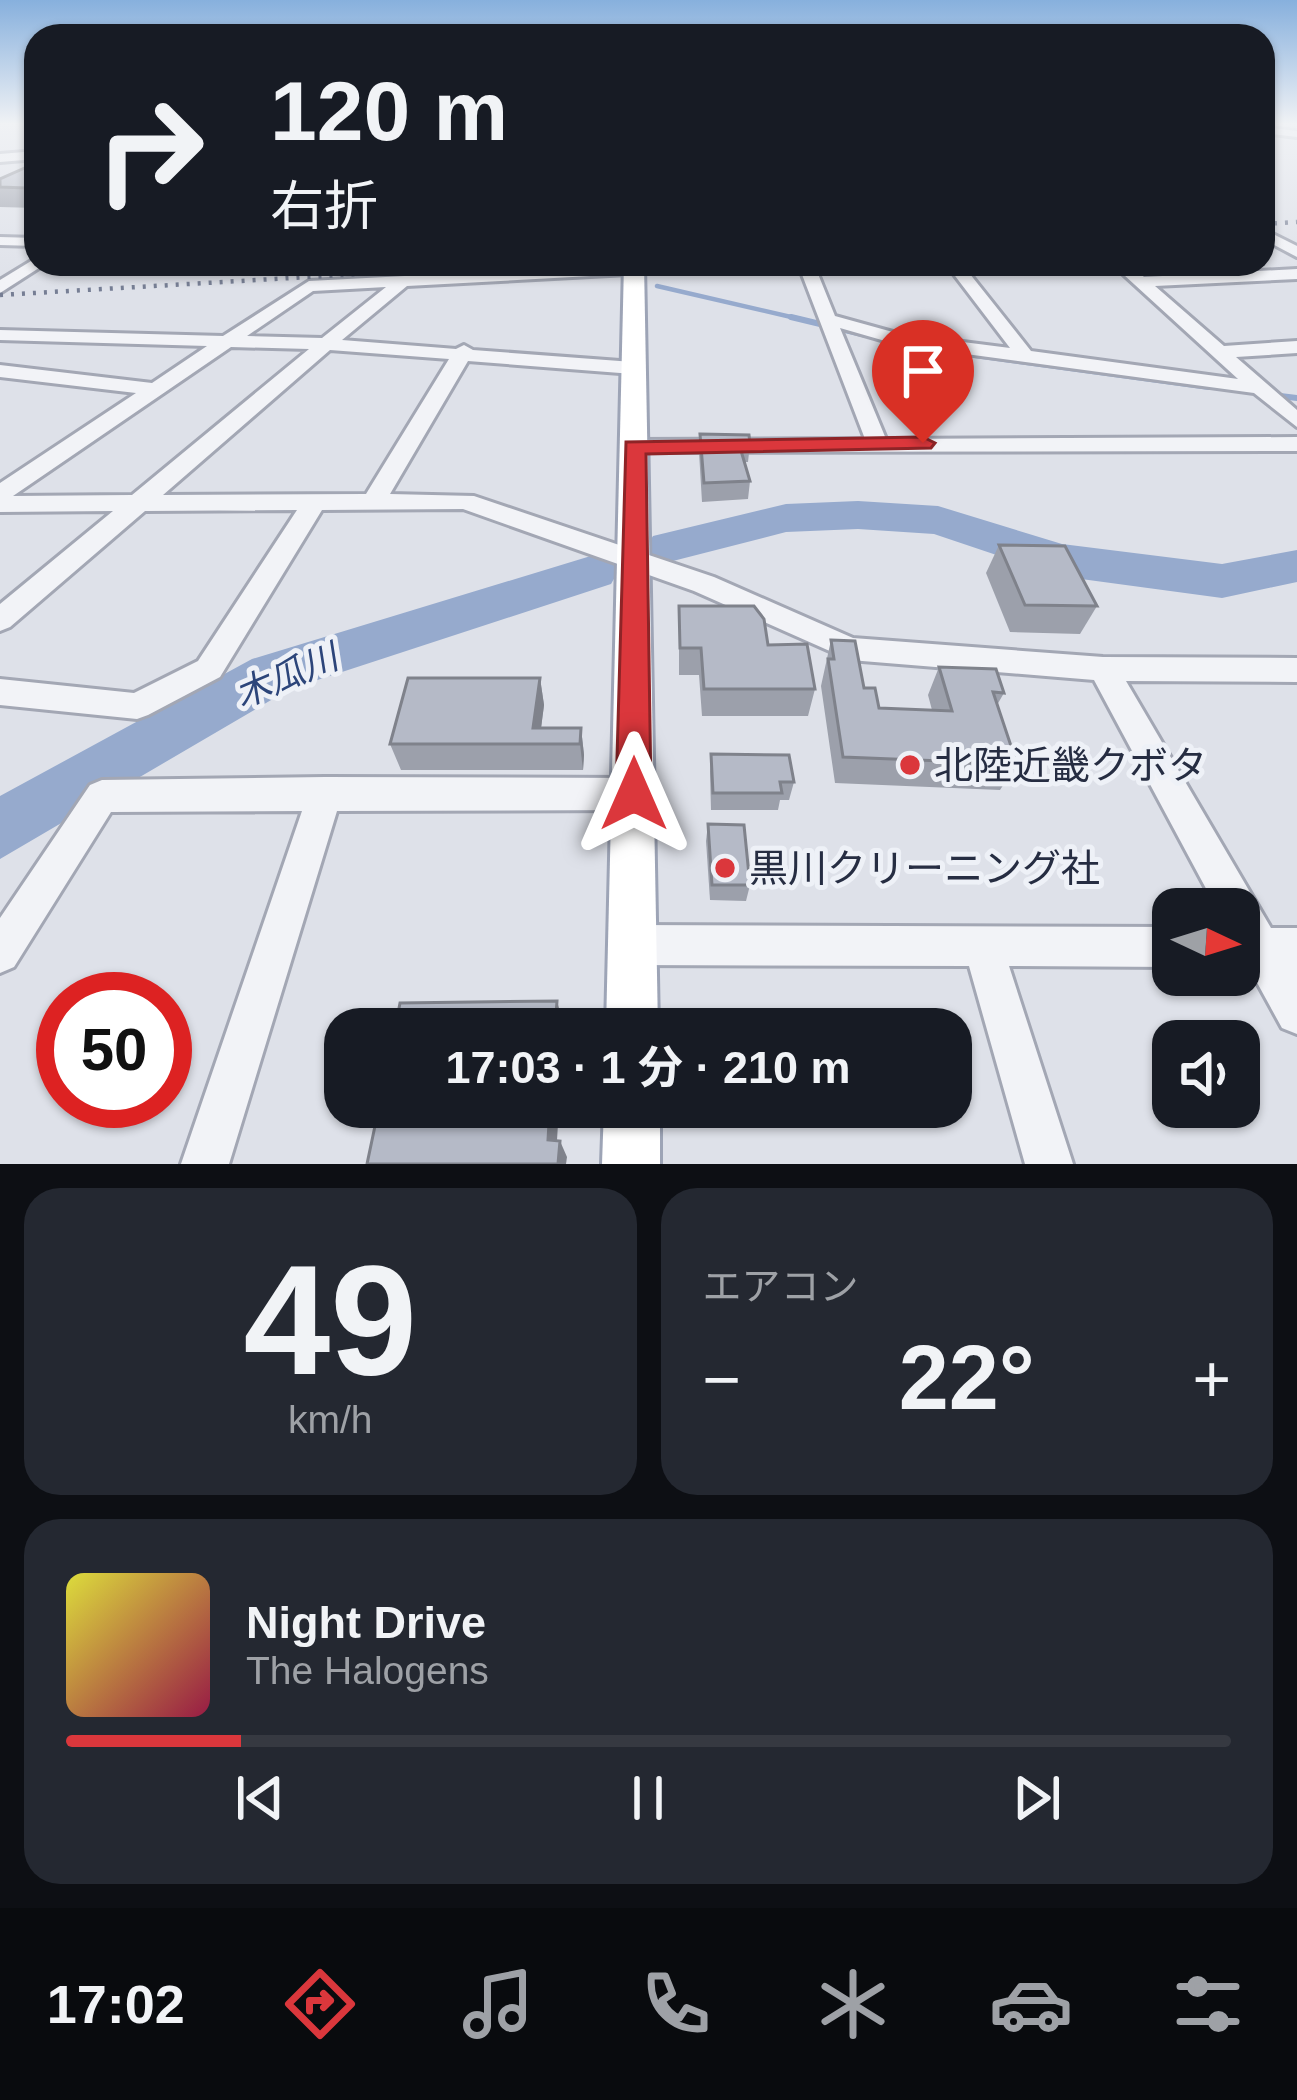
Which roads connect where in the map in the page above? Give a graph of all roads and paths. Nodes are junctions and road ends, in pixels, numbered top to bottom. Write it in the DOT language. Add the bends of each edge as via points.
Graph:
graph roads {
  1 [pos="1297,274"];
  2 [pos="1276,275"];
  3 [pos="486,276"];
  4 [pos="634,276"];
  5 [pos="810,276"];
  6 [pos="963,276"];
  7 [pos="1133,276"];
  8 [pos="1228,276"];
  9 [pos="1261,276"];
  10 [pos="1231,278"];
  11 [pos="403,281"];
  12 [pos="1140,282"];
  13 [pos="1297,287"];
  14 [pos="827,320"];
  15 [pos="9,335"];
  16 [pos="224,342"];
  17 [pos="326,344"];
  18 [pos="1297,347"];
  19 [pos="0,349"];
  20 [pos="464,351"];
  21 [pos="1219,352"];
  22 [pos="1025,356"];
  23 [pos="633,368"];
  24 [pos="0,371"];
  25 [pos="1259,388"];
  26 [pos="155,389"];
  27 [pos="1297,421"];
  28 [pos="877,443"];
  29 [pos="1297,444"];
  30 [pos="634,447"];
  31 [pos="0,494"];
  32 [pos="376,498"];
  33 [pos="316,499"];
  34 [pos="142,502"];
  35 [pos="0,504"];
  36 [pos="635,564"];
  37 [pos="0,620"];
  38 [pos="1103,669"];
  39 [pos="1297,670"];
  40 [pos="0,692"];
  41 [pos="325,793"];
  42 [pos="634,794"];
  43 [pos="1227,888"];
  44 [pos="632,946"];
  45 [pos="983,946"];
  46 [pos="1152,947"];
  47 [pos="1265,948"];
  48 [pos="0,953"];
  49 [pos="632,1008"];
  50 [pos="1297,1013"];
  51 [pos="632,1128"];
  52 [pos="206,1164"];
  53 [pos="632,1164"];
  54 [pos="1049,1164"];
  1 -- 2 [label="street"];
  2 -- 13 [label="street"];
  3 -- 11 [label="street"];
  4 -- 23 [label="main road"];
  5 -- 14 [label="street"];
  6 -- 22 [label="street"];
  7 -- 12 [label="street"];
  8 -- 10 [label="street"];
  9 -- 10 [label="street"];
  10 -- 12 [label="street"];
  11 -- 16 [label="street" via="309,286"];
  11 -- 17 [label="street"];
  12 -- 21 [label="street"];
  14 -- 22 [label="street"];
  14 -- 28 [label="street"];
  15 -- 16 [label="street"];
  15 -- 19 [label="street"];
  16 -- 17 [label="street"];
  16 -- 26 [label="street"];
  17 -- 20 [label="street"];
  17 -- 34 [label="street"];
  18 -- 21 [label="street"];
  20 -- 23 [label="street"];
  20 -- 32 [label="street"];
  21 -- 25 [label="street"];
  22 -- 25 [label="street"];
  23 -- 30 [label="main road"];
  24 -- 26 [label="street"];
  25 -- 27 [label="street"];
  26 -- 31 [label="street"];
  28 -- 29 [label="street"];
  28 -- 30 [label="street"];
  30 -- 36 [label="main road"];
  32 -- 33 [label="street"];
  32 -- 36 [label="street" via="465,501"];
  33 -- 34 [label="street"];
  33 -- 40 [label="street" via="209,669 137,706"];
  34 -- 35 [label="street"];
  34 -- 37 [label="street"];
  36 -- 38 [label="street" via="704,584 850,649"];
  36 -- 42 [label="main road"];
  38 -- 39 [label="street"];
  38 -- 43 [label="street"];
  41 -- 42 [label="street"];
  41 -- 48 [label="street" via="102,796"];
  41 -- 52 [label="street"];
  42 -- 44 [label="main road"];
  44 -- 45 [label="street"];
  44 -- 49 [label="main road"];
  45 -- 46 [label="street"];
  45 -- 54 [label="street"];
  47 -- 50 [label="street"];
  51 -- 53 [label="main road"];
}
